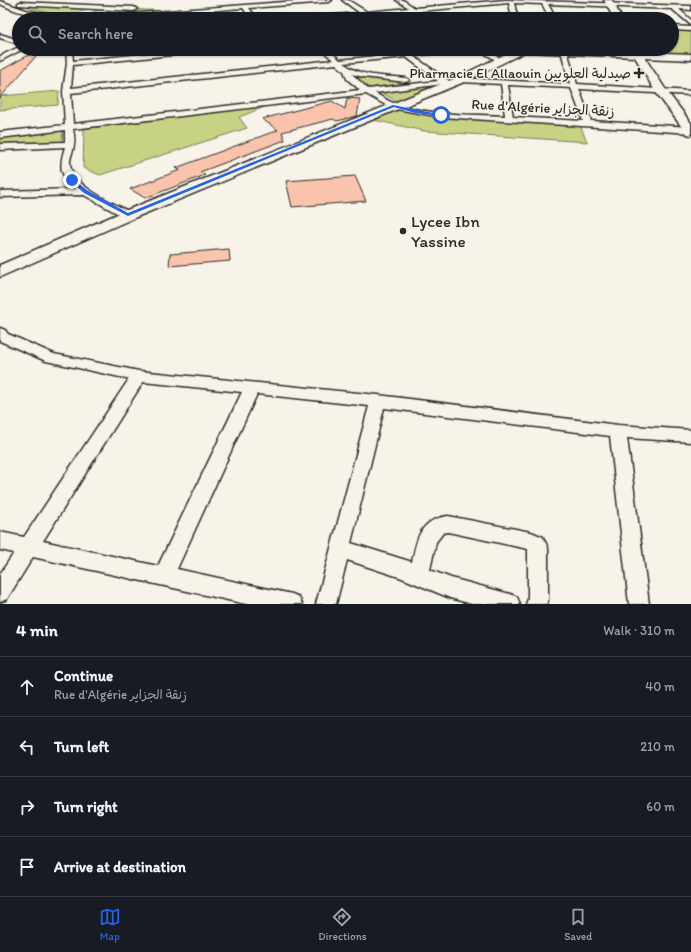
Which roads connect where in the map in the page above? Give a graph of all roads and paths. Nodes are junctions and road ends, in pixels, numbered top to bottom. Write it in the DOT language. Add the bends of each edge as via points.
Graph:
graph roads {
  1 [pos="109,0"];
  2 [pos="329,0"];
  3 [pos="345,0"];
  4 [pos="399,0"];
  5 [pos="447,0"];
  6 [pos="647,0"];
  7 [pos="0,1"];
  8 [pos="294,1"];
  9 [pos="502,1"];
  10 [pos="511,1"];
  11 [pos="563,1"];
  12 [pos="9,2"];
  13 [pos="544,2"];
  14 [pos="610,2"];
  15 [pos="458,6"];
  16 [pos="652,6"];
  17 [pos="96,7"];
  18 [pos="245,7"];
  19 [pos="673,7"];
  20 [pos="302,8"];
  21 [pos="691,8"];
  22 [pos="211,9"];
  23 [pos="414,9"];
  24 [pos="176,11"];
  25 [pos="183,11"];
  26 [pos="36,12"];
  27 [pos="88,12"];
  28 [pos="171,12"];
  29 [pos="190,12"];
  30 [pos="201,12"];
  31 [pos="249,12"];
  32 [pos="358,12"];
  33 [pos="395,12"];
  34 [pos="419,12"];
  35 [pos="513,12"];
  36 [pos="549,12"];
  37 [pos="615,12"];
  38 [pos="679,12"];
  39 [pos="679,12"];
  40 [pos="691,23"];
  41 [pos="679,28"];
  42 [pos="691,29"];
  43 [pos="12,35"];
  44 [pos="2,37"];
  45 [pos="12,40"];
  46 [pos="12,53"];
  47 [pos="70,56"];
  48 [pos="142,56"];
  49 [pos="331,56"];
  50 [pos="398,56"];
  51 [pos="410,56"];
  52 [pos="492,56"];
  53 [pos="510,56"];
  54 [pos="565,56"];
  55 [pos="639,56"];
  56 [pos="679,56"];
  57 [pos="691,57"];
  58 [pos="0,59"];
  59 [pos="501,61"];
  60 [pos="337,62"];
  61 [pos="70,63"];
  62 [pos="347,70"];
  63 [pos="451,82"];
  64 [pos="504,82"];
  65 [pos="433,83"];
  66 [pos="574,86"];
  67 [pos="365,90"];
  68 [pos="67,91"];
  69 [pos="662,91"];
  70 [pos="691,93"];
  71 [pos="394,106"];
  72 [pos="509,119"];
  73 [pos="588,124"];
  74 [pos="69,127"];
  75 [pos="691,130"];
  76 [pos="0,135"];
  77 [pos="70,144"];
  78 [pos="0,147"];
  79 [pos="86,192"];
  80 [pos="0,194"];
  81 [pos="128,215"];
  82 [pos="0,272"];
  83 [pos="0,333"];
  84 [pos="139,376"];
  85 [pos="252,388"];
  86 [pos="378,401"];
  87 [pos="618,431"];
  88 [pos="691,436"];
  89 [pos="0,541"];
  90 [pos="29,547"];
  91 [pos="341,549"];
  92 [pos="419,575"];
  93 [pos="163,577"];
  94 [pos="0,592"];
  95 [pos="260,601"];
  96 [pos="292,604"];
  97 [pos="326,604"];
  98 [pos="510,604"];
  99 [pos="536,604"];
  100 [pos="639,604"];
  1 -- 17 [label="street"];
  2 -- 8 [label="street"];
  3 -- 32 [label="street"];
  4 -- 23 [label="street"];
  5 -- 15 [label="street"];
  6 -- 16 [label="street"];
  7 -- 12 [label="street"];
  8 -- 18 [label="street"];
  8 -- 20 [label="street"];
  9 -- 10 [label="street"];
  9 -- 15 [label="street"];
  10 -- 13 [label="street"];
  10 -- 35 [label="street"];
  11 -- 13 [label="street"];
  11 -- 14 [label="street"];
  12 -- 17 [label="street"];
  12 -- 26 [label="street"];
  13 -- 36 [label="street"];
  14 -- 16 [label="street"];
  14 -- 37 [label="street"];
  15 -- 23 [label="street"];
  16 -- 19 [label="street"];
  17 -- 24 [label="street"];
  17 -- 27 [label="street"];
  18 -- 22 [label="street"];
  18 -- 31 [label="street"];
  19 -- 21 [label="street"];
  19 -- 38 [label="street"];
  22 -- 24 [label="street" via="204,5"];
  22 -- 30 [label="street"];
  23 -- 33 [label="street"];
  23 -- 34 [label="street"];
  24 -- 25 [label="street"];
  25 -- 28 [label="street"];
  25 -- 29 [label="street"];
  39 -- 40 [label="street"];
  41 -- 42 [label="street"];
  43 -- 44 [label="street"];
  44 -- 45 [label="street"];
  46 -- 58 [label="street"];
  47 -- 61 [label="street"];
  48 -- 61 [label="street"];
  49 -- 60 [label="street"];
  50 -- 60 [label="street"];
  51 -- 63 [label="street"];
  52 -- 59 [label="street"];
  53 -- 59 [label="street"];
  54 -- 66 [label="street"];
  55 -- 69 [label="street"];
  56 -- 57 [label="street"];
  59 -- 63 [label="street"];
  60 -- 62 [label="street"];
  60 -- 68 [label="street"];
  61 -- 68 [label="street"];
  62 -- 65 [label="street" via="363,75"];
  62 -- 67 [label="street, Rue d'Algérie زنقة الجزاير" via="350,77"];
  63 -- 64 [label="street"];
  63 -- 65 [label="street"];
  63 -- 71 [label="street"];
  64 -- 66 [label="street"];
  64 -- 72 [label="street"];
  65 -- 67 [label="street"];
  66 -- 69 [label="street"];
  66 -- 73 [label="street"];
  67 -- 71 [label="street, Rue d'Algérie زنقة الجزاير"];
  67 -- 74 [label="street"];
  68 -- 74 [label="street"];
  69 -- 70 [label="street"];
  69 -- 75 [label="street"];
  71 -- 72 [label="street, Rue d'Algérie زنقة الجزاير" via="441,115"];
  71 -- 81 [label="street"];
  72 -- 73 [label="street, Rue d'Algérie زنقة الجزاير"];
  73 -- 75 [label="street, Rue d'Algérie زنقة الجزاير"];
  74 -- 76 [label="street"];
  74 -- 77 [label="street"];
  77 -- 78 [label="street"];
  77 -- 79 [label="street" via="65,162 67,173"];
  79 -- 80 [label="street"];
  79 -- 81 [label="street"];
  81 -- 82 [label="street"];
  83 -- 84 [label="street" via="3,337 51,358"];
  84 -- 85 [label="street"];
  84 -- 90 [label="street"];
  85 -- 86 [label="street"];
  85 -- 93 [label="street"];
  86 -- 87 [label="street"];
  86 -- 91 [label="street"];
  87 -- 88 [label="street"];
  87 -- 100 [label="street"];
  89 -- 90 [label="street"];
  90 -- 93 [label="street"];
  90 -- 94 [label="street"];
  91 -- 92 [label="street" via="405,568"];
  91 -- 97 [label="street"];
  92 -- 98 [label="street" via="450,588"];
  92 -- 99 [label="street" via="428,538 439,525 448,524 531,541 536,543 538,548"];
  93 -- 95 [label="street"];
  95 -- 96 [label="street"];
}
